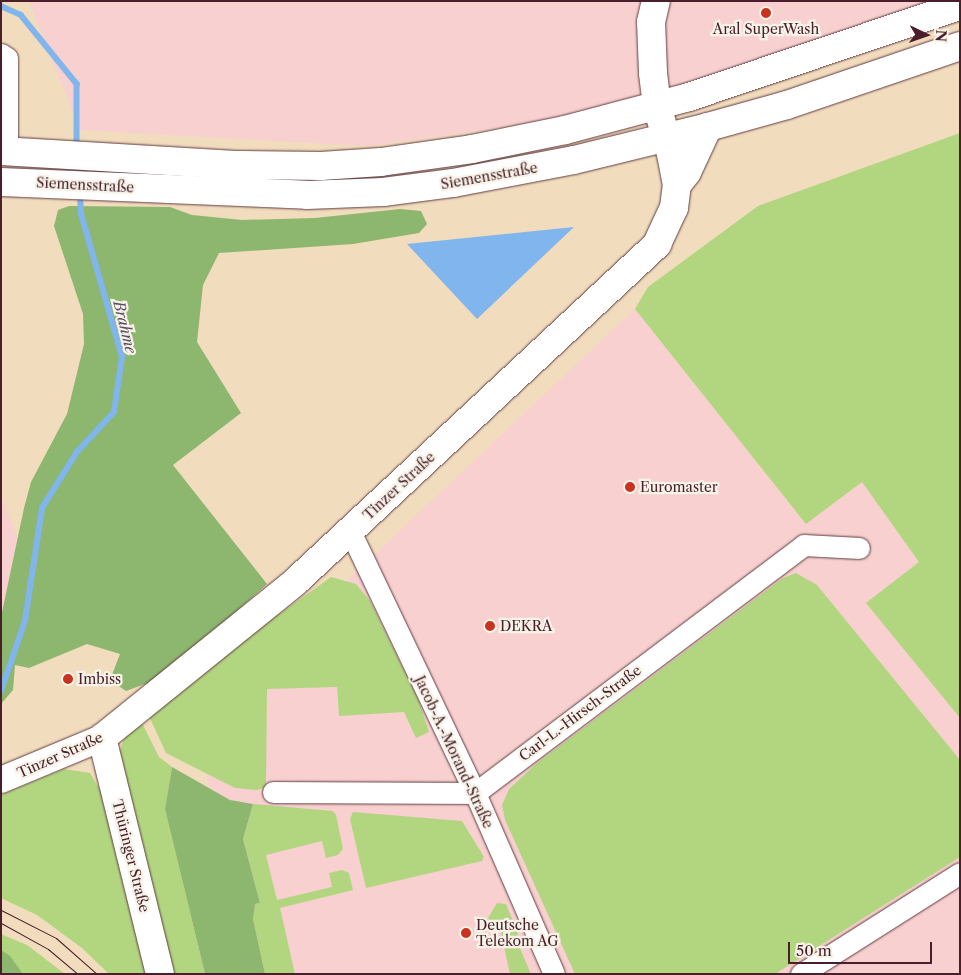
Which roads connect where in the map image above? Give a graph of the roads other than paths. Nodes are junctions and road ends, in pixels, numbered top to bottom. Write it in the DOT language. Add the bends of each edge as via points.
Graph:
graph roads {
  1 [pos="656,1"];
  2 [pos="960,6"];
  3 [pos="960,46"];
  4 [pos="4,56"];
  5 [pos="657,106"];
  6 [pos="708,127"];
  7 [pos="666,138"];
  8 [pos="4,151"];
  9 [pos="3,182"];
  10 [pos="676,185"];
  11 [pos="350,531"];
  12 [pos="859,548"];
  13 [pos="102,738"];
  14 [pos="1,780"];
  15 [pos="273,792"];
  16 [pos="475,793"];
  17 [pos="960,873"];
  18 [pos="160,974"];
  19 [pos="554,974"];
  20 [pos="801,974"];
  1 -- 5 [label="main road" via="650,44"];
  2 -- 5 [label="main road" via="796,63"];
  3 -- 6 [label="main road, Siemensstraße" via="787,105"];
  4 -- 8 [label="street"];
  5 -- 7 [label="main road, Tinzer Straße"];
  5 -- 8 [label="main road" via="565,130 472,149 381,162 321,166 240,165"];
  6 -- 7 [label="main road, Siemensstraße"];
  6 -- 10 [label="main road" via="687,172"];
  7 -- 9 [label="main road, Siemensstraße" via="574,160 453,183 383,192 307,196"];
  7 -- 10 [label="main road, Tinzer Straße"];
  8 -- 9 [label="main road"];
  10 -- 11 [label="main road, Tinzer Straße" via="670,221 647,256"];
  11 -- 13 [label="main road, Tinzer Straße" via="287,589"];
  11 -- 16 [label="street, Jacob-A.-Morand-Straße"];
  12 -- 16 [label="street, Carl-L.-Hirsch-Straße" via="804,545"];
  13 -- 14 [label="street, Tinzer Straße"];
  13 -- 18 [label="main road, Thüringer Straße"];
  15 -- 16 [label="street"];
  16 -- 19 [label="street, Jacob-A.-Morand-Straße"];
  17 -- 20 [label="street"];
}
